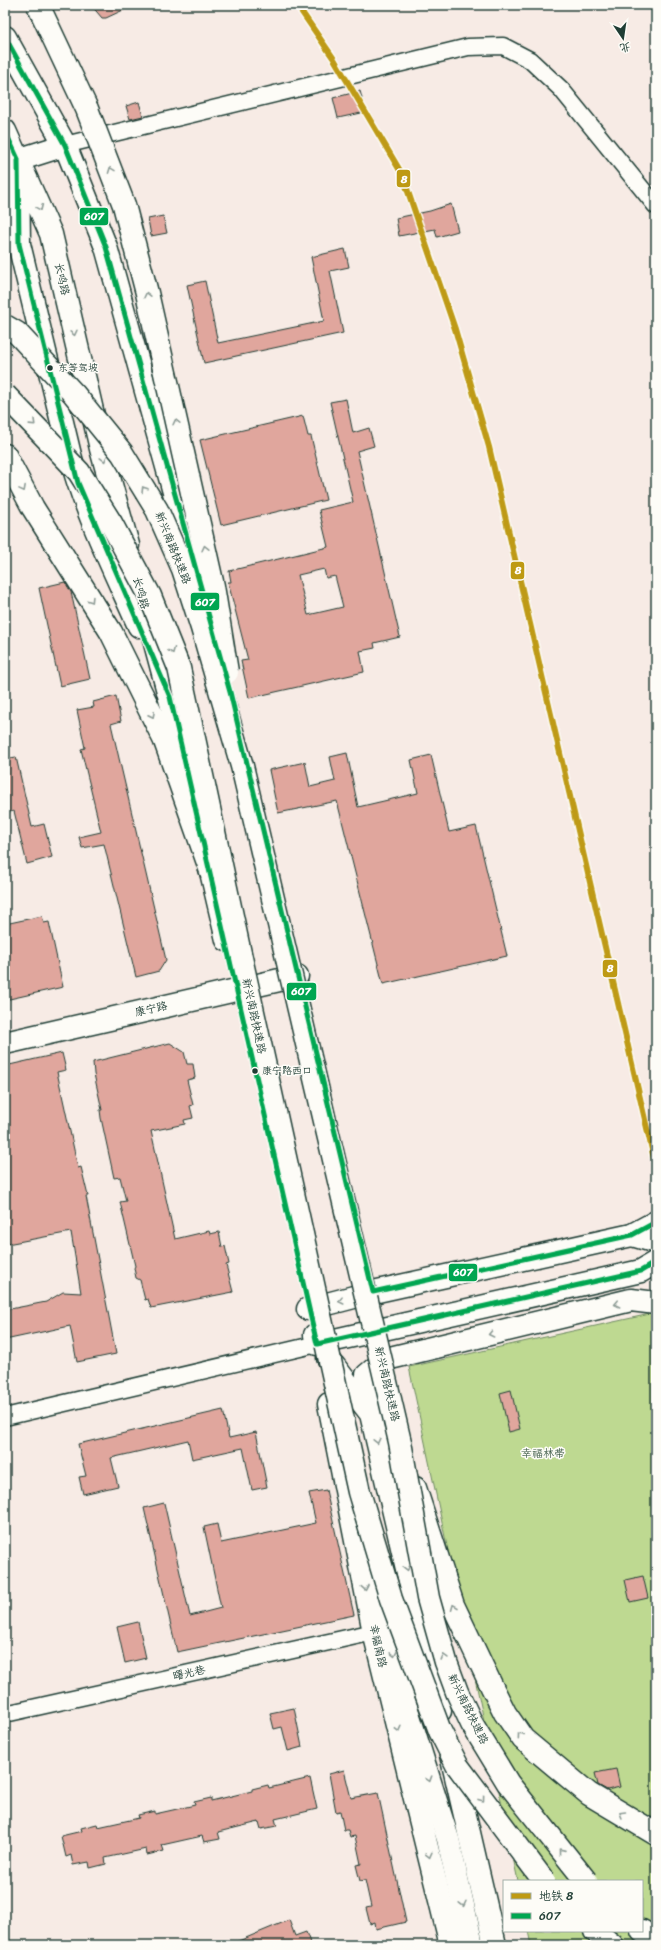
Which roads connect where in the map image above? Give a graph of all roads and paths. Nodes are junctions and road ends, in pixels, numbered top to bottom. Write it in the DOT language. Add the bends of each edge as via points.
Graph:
graph roads {
  1 [pos="38,5"];
  2 [pos="8,50"];
  3 [pos="5,131"];
  4 [pos="65,145"];
  5 [pos="12,161"];
  6 [pos="656,206"];
  7 [pos="5,326"];
  8 [pos="5,395"];
  9 [pos="5,455"];
  10 [pos="170,697"];
  11 [pos="242,766"];
  12 [pos="238,944"];
  13 [pos="297,976"];
  14 [pos="238,989"];
  15 [pos="5,1043"];
  16 [pos="656,1222"];
  17 [pos="632,1235"];
  18 [pos="656,1242"];
  19 [pos="656,1262"];
  20 [pos="373,1292"];
  21 [pos="656,1303"];
  22 [pos="308,1309"];
  23 [pos="382,1328"];
  24 [pos="317,1344"];
  25 [pos="371,1414"];
  26 [pos="5,1417"];
  27 [pos="400,1442"];
  28 [pos="359,1492"];
  29 [pos="374,1632"];
  30 [pos="5,1714"];
  31 [pos="656,1834"];
  32 [pos="543,1880"];
  33 [pos="585,1880"];
  34 [pos="596,1932"];
  35 [pos="643,1932"];
  36 [pos="656,1941"];
  37 [pos="451,1945"];
  38 [pos="472,1945"];
  39 [pos="495,1945"];
  40 [pos="612,1945"];
  11 -- 1 [label="main road, one-way, bridge" via="213,586 147,293 124,205 87,109"];
  2 -- 4 [label="main road"];
  3 -- 5 [label="main road, 长鸣路"];
  4 -- 5 [label="main road"];
  4 -- 6 [label="street" via="468,47 503,46 530,60 561,89"];
  4 -- 13 [label="main road" via="106,247 222,662"];
  5 -- 10 [label="main road, 长鸣路, one-way" via="51,234 101,448"];
  5 -- 10 [label="main road" via="19,244 78,483"];
  11 -- 7 [label="main road, 新兴南路快速路, one-way, bridge" via="183,569 158,510 122,453 74,394 17,333"];
  8 -- 12 [label="main road, 新兴南路快速路, one-way, bridge" via="80,472 150,596 179,668"];
  9 -- 12 [label="main road, one-way, bridge" via="33,508 111,632 165,741"];
  10 -- 14 [label="main road, 长鸣路"];
  11 -- 27 [label="main road, 新兴南路快速路, bridge"];
  12 -- 28 [label="main road, 新兴南路快速路, bridge"];
  13 -- 14 [label="main road, 康宁路"];
  13 -- 20 [label="main road"];
  14 -- 15 [label="main road, 康宁路"];
  14 -- 22 [label="main road, 长鸣路"];
  16 -- 17 [label="main road"];
  17 -- 18 [label="main road"];
  17 -- 20 [label="main road"];
  19 -- 23 [label="main road" via="641,1271"];
  20 -- 22 [label="main road, one-way"];
  20 -- 23 [label="main road"];
  21 -- 25 [label="main road, one-way" via="631,1300 386,1359 367,1375"];
  22 -- 24 [label="main road, 长鸣路"];
  23 -- 24 [label="main road"];
  24 -- 25 [label="main road"];
  24 -- 26 [label="street"];
  24 -- 29 [label="main road, 幸福南路, one-way"];
  25 -- 39 [label="main road, one-way"];
  31 -- 27 [label="main road, one-way, bridge" via="589,1794 545,1760 523,1739 505,1713 453,1605"];
  33 -- 27 [label="main road, 新兴南路快速路, one-way, bridge" via="508,1783 472,1724 457,1692 428,1598"];
  28 -- 32 [label="main road, 新兴南路快速路, one-way, bridge" via="391,1599 440,1731 457,1764"];
  28 -- 38 [label="main road, one-way, bridge" via="404,1700 448,1839"];
  29 -- 30 [label="street, 曙光巷"];
  29 -- 37 [label="main road, 幸福南路, one-way"];
  34 -- 40 [label="main road"];
  35 -- 36 [label="main road"];
}
